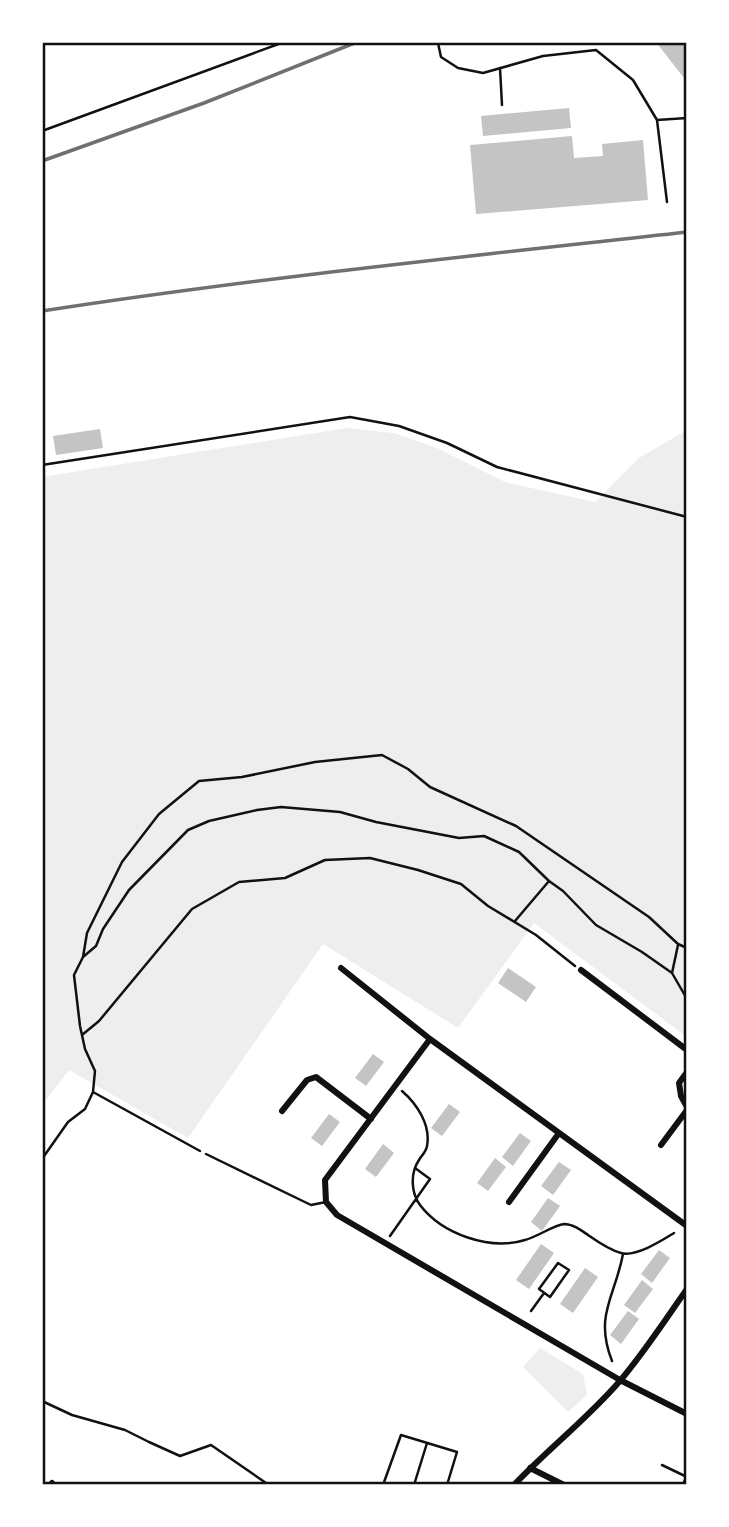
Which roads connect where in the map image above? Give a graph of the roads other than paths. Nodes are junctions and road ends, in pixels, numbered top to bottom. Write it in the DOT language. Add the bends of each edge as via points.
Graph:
graph roads {
  1 [pos="284,42"];
  2 [pos="439,42"];
  3 [pos="500,68"];
  4 [pos="502,105"];
  5 [pos="687,118"];
  6 [pos="657,120"];
  7 [pos="42,131"];
  8 [pos="667,202"];
  9 [pos="42,465"];
  10 [pos="687,517"];
  11 [pos="341,968"];
  12 [pos="581,970"];
  13 [pos="430,1039"];
  14 [pos="687,1050"];
  15 [pos="687,1072"];
  16 [pos="687,1109"];
  17 [pos="282,1111"];
  18 [pos="371,1119"];
  19 [pos="559,1133"];
  20 [pos="661,1144"];
  21 [pos="206,1154"];
  22 [pos="326,1202"];
  23 [pos="509,1202"];
  24 [pos="687,1226"];
  25 [pos="687,1289"];
  26 [pos="620,1380"];
  27 [pos="687,1414"];
  28 [pos="427,1443"];
  29 [pos="662,1465"];
  30 [pos="530,1468"];
  31 [pos="687,1477"];
  32 [pos="559,1484"];
  33 [pos="383,1485"];
  34 [pos="414,1485"];
  35 [pos="447,1485"];
  36 [pos="514,1485"];
  37 [pos="683,1485"];
  1 -- 7 [label="lane"];
  2 -- 3 [label="lane" via="441,57 458,68 483,73"];
  3 -- 4 [label="lane"];
  3 -- 6 [label="lane" via="543,56 596,50 633,80"];
  5 -- 6 [label="lane"];
  6 -- 8 [label="lane"];
  9 -- 10 [label="lane" via="350,416 399,426 497,467"];
  11 -- 13 [label="street"];
  12 -- 14 [label="street"];
  13 -- 18 [label="street"];
  13 -- 19 [label="street"];
  15 -- 16 [label="street" via="679,1083"];
  16 -- 20 [label="street"];
  17 -- 18 [label="street" via="307,1080 316,1077"];
  18 -- 22 [label="street" via="325,1180"];
  19 -- 23 [label="street"];
  19 -- 24 [label="street"];
  21 -- 22 [label="lane" via="312,1205"];
  22 -- 26 [label="street" via="337,1214"];
  25 -- 26 [label="street"];
  26 -- 27 [label="street"];
  26 -- 30 [label="street"];
  28 -- 33 [label="lane" via="401,1435"];
  28 -- 34 [label="lane"];
  28 -- 35 [label="lane" via="457,1451"];
  29 -- 31 [label="lane"];
  30 -- 32 [label="street"];
  30 -- 36 [label="street"];
  31 -- 37 [label="lane"];
}
